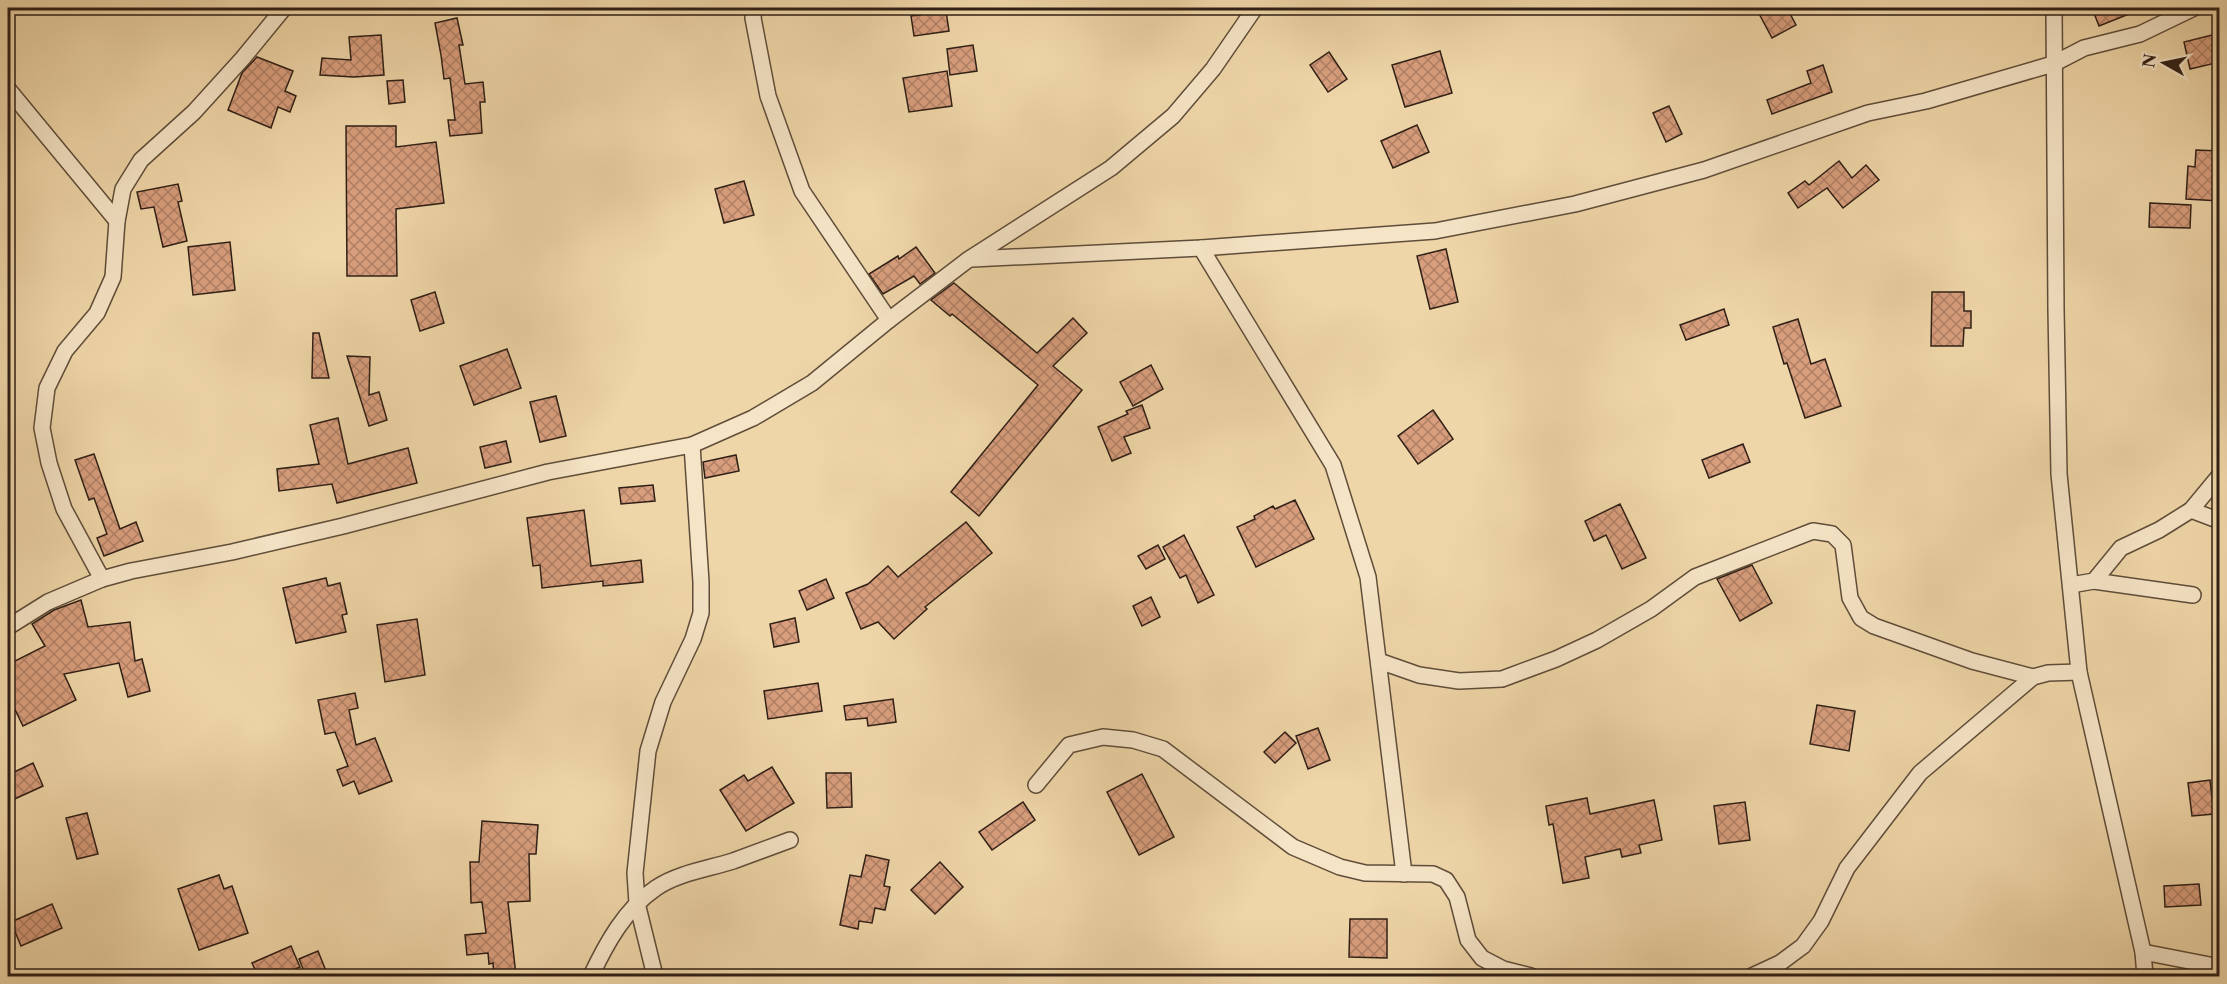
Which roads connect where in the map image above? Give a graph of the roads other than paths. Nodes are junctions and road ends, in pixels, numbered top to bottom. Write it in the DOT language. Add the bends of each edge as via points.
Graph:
graph roads {
  1 [pos="284,8"];
  2 [pos="754,8"];
  3 [pos="1254,8"];
  4 [pos="2054,8"];
  5 [pos="2194,8"];
  6 [pos="2053,64"];
  7 [pos="8,89"];
  8 [pos="117,221"];
  9 [pos="1201,248"];
  10 [pos="969,259"];
  11 [pos="889,320"];
  12 [pos="692,445"];
  13 [pos="2220,476"];
  14 [pos="2191,510"];
  15 [pos="2220,521"];
  16 [pos="102,579"];
  17 [pos="2094,581"];
  18 [pos="2071,585"];
  19 [pos="2193,595"];
  20 [pos="8,627"];
  21 [pos="1379,661"];
  22 [pos="2079,672"];
  23 [pos="2033,677"];
  24 [pos="1036,785"];
  25 [pos="790,840"];
  26 [pos="1404,874"];
  27 [pos="637,903"];
  28 [pos="2143,952"];
  29 [pos="2220,967"];
  30 [pos="591,976"];
  31 [pos="655,976"];
  32 [pos="1531,976"];
  33 [pos="1752,976"];
  34 [pos="2145,976"];
  1 -- 8 [label="street" via="194,112 141,160 123,189"];
  2 -- 11 [label="street" via="768,96 802,191"];
  3 -- 10 [label="street" via="1213,69 1173,116 1111,168"];
  4 -- 6 [label="street"];
  5 -- 6 [label="street" via="2140,34 2084,48"];
  6 -- 9 [label="street" via="1926,101 1868,113 1704,170 1575,204 1435,231"];
  6 -- 18 [label="street" via="2059,474"];
  7 -- 8 [label="street"];
  8 -- 16 [label="street" via="113,277 98,313 65,351 47,388 42,428 64,509"];
  9 -- 10 [label="street"];
  9 -- 21 [label="street" via="1334,465 1368,577"];
  10 -- 11 [label="street"];
  11 -- 12 [label="street" via="812,383 753,418"];
  12 -- 16 [label="street" via="548,472 343,526"];
  12 -- 27 [label="street" via="701,613 663,702 648,751 635,873"];
  13 -- 14 [label="street"];
  14 -- 15 [label="street"];
  14 -- 17 [label="street" via="2121,548"];
  16 -- 20 [label="street" via="48,602"];
  17 -- 18 [label="street"];
  17 -- 19 [label="street"];
  18 -- 22 [label="street"];
  21 -- 23 [label="street" via="1419,675 1459,681 1502,679 1597,640 1651,609 1695,577 1813,531 1832,534 1843,545 1850,598 1861,618 1972,661"];
  21 -- 26 [label="street"];
  22 -- 23 [label="street"];
  22 -- 28 [label="street"];
  23 -- 33 [label="street" via="1920,773 1847,868 1821,921 1803,946"];
  24 -- 26 [label="street" via="1069,745 1103,737 1133,740 1163,749 1293,847 1340,867 1365,873"];
  25 -- 27 [label="street" via="691,872 657,887"];
  26 -- 32 [label="street" via="1433,874 1446,880 1457,897 1468,940 1482,958 1503,969"];
  27 -- 30 [label="street" via="606,945"];
  27 -- 31 [label="street"];
  28 -- 29 [label="street"];
  28 -- 34 [label="street"];
}
